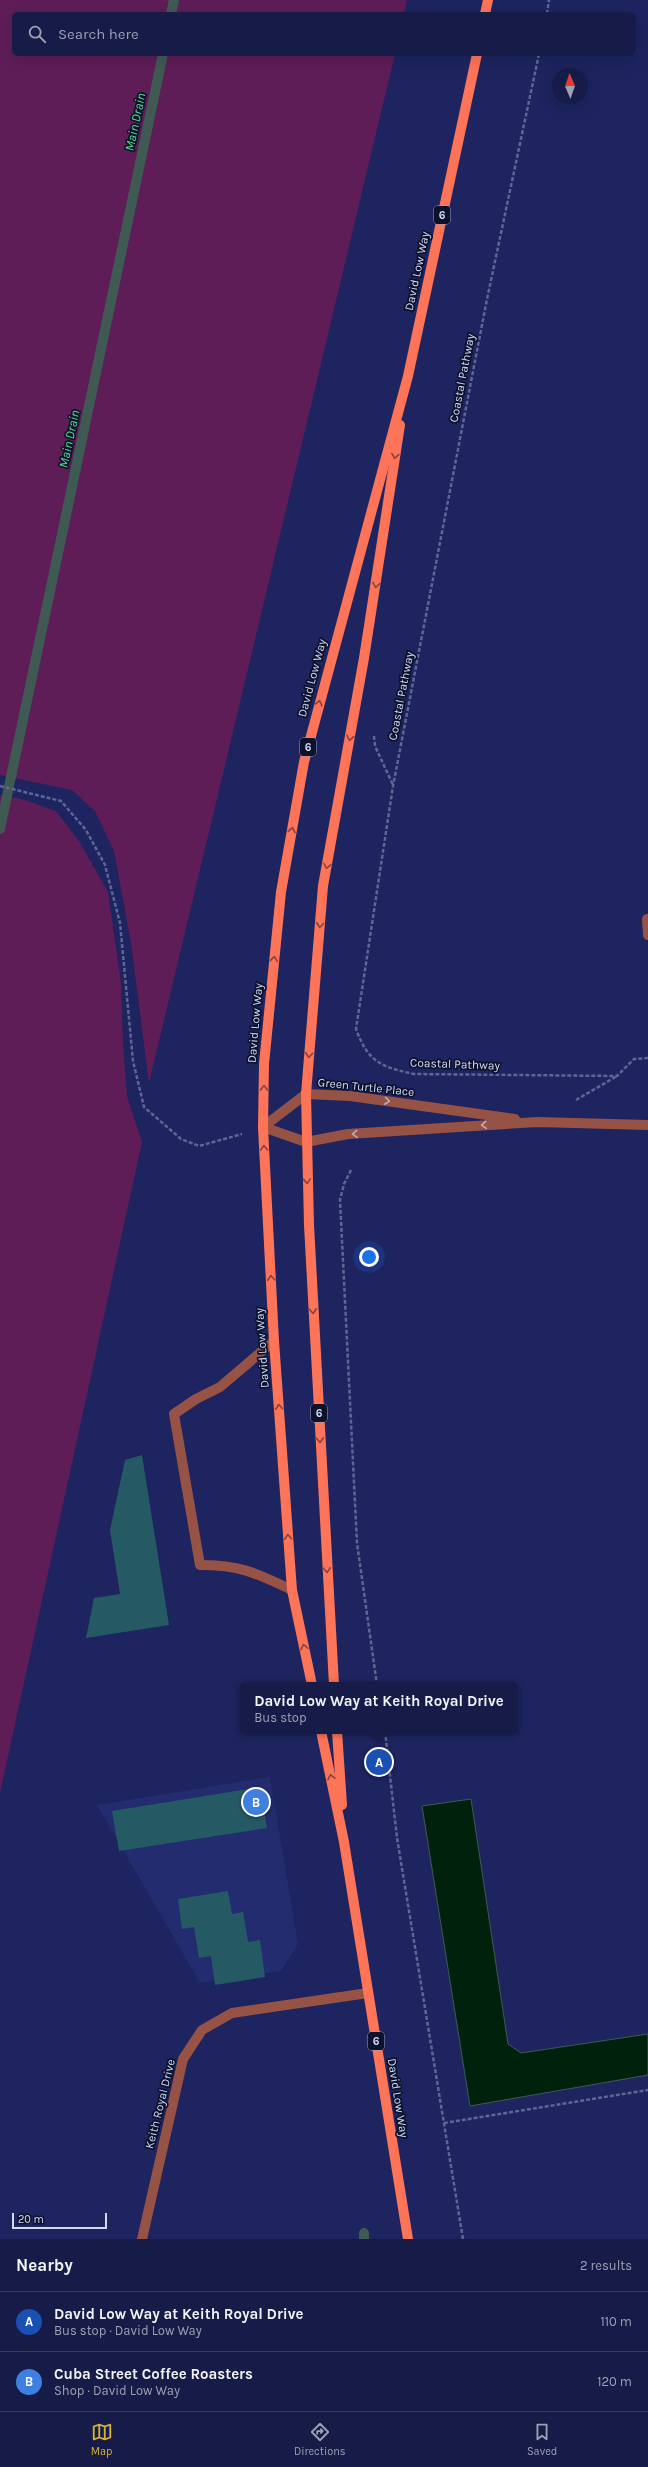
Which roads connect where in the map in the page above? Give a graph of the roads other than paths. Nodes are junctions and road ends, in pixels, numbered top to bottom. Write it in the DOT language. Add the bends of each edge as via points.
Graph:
graph roads {
  1 [pos="488,0"];
  2 [pos="486,12"];
  3 [pos="477,56"];
  4 [pos="408,376"];
  5 [pos="647,919"];
  6 [pos="648,935"];
  7 [pos="306,1094"];
  8 [pos="537,1122"];
  9 [pos="648,1125"];
  10 [pos="263,1127"];
  11 [pos="306,1142"];
  12 [pos="274,1341"];
  13 [pos="292,1590"];
  14 [pos="311,1682"];
  15 [pos="334,1682"];
  16 [pos="322,1734"];
  17 [pos="337,1734"];
  18 [pos="344,1842"];
  19 [pos="368,1993"];
  20 [pos="142,2239"];
  21 [pos="408,2239"];
  1 -- 2 [label="main road"];
  3 -- 4 [label="main road, David Low Way / 6"];
  4 -- 7 [label="main road, David Low Way / 6, one-way" via="364,658 323,886"];
  10 -- 4 [label="main road, David Low Way / 6, one-way" via="264,1064 281,892 304,762"];
  5 -- 6 [label="street"];
  7 -- 8 [label="street, Green Turtle Place, one-way" via="350,1096"];
  7 -- 10 [label="street, Green Turtle Place"];
  7 -- 11 [label="main road, David Low Way / 6"];
  8 -- 9 [label="street, Green Turtle Place"];
  8 -- 11 [label="street, Green Turtle Place, one-way" via="348,1134"];
  10 -- 11 [label="street"];
  12 -- 10 [label="main road, David Low Way / 6, one-way"];
  11 -- 15 [label="main road, David Low Way / 6, one-way"];
  13 -- 12 [label="main road, David Low Way / 6, one-way"];
  12 -- 13 [label="street" via="220,1387 174,1414 200,1565 248,1569"];
  14 -- 13 [label="main road, David Low Way / 6, one-way"];
  18 -- 16 [label="main road, David Low Way / 6, one-way"];
  17 -- 18 [label="main road, David Low Way / 6"];
  18 -- 19 [label="main road, David Low Way / 6"];
  19 -- 20 [label="street, Keith Royal Drive" via="232,2013 202,2030 183,2059"];
  19 -- 21 [label="main road, David Low Way / 6"];
}
